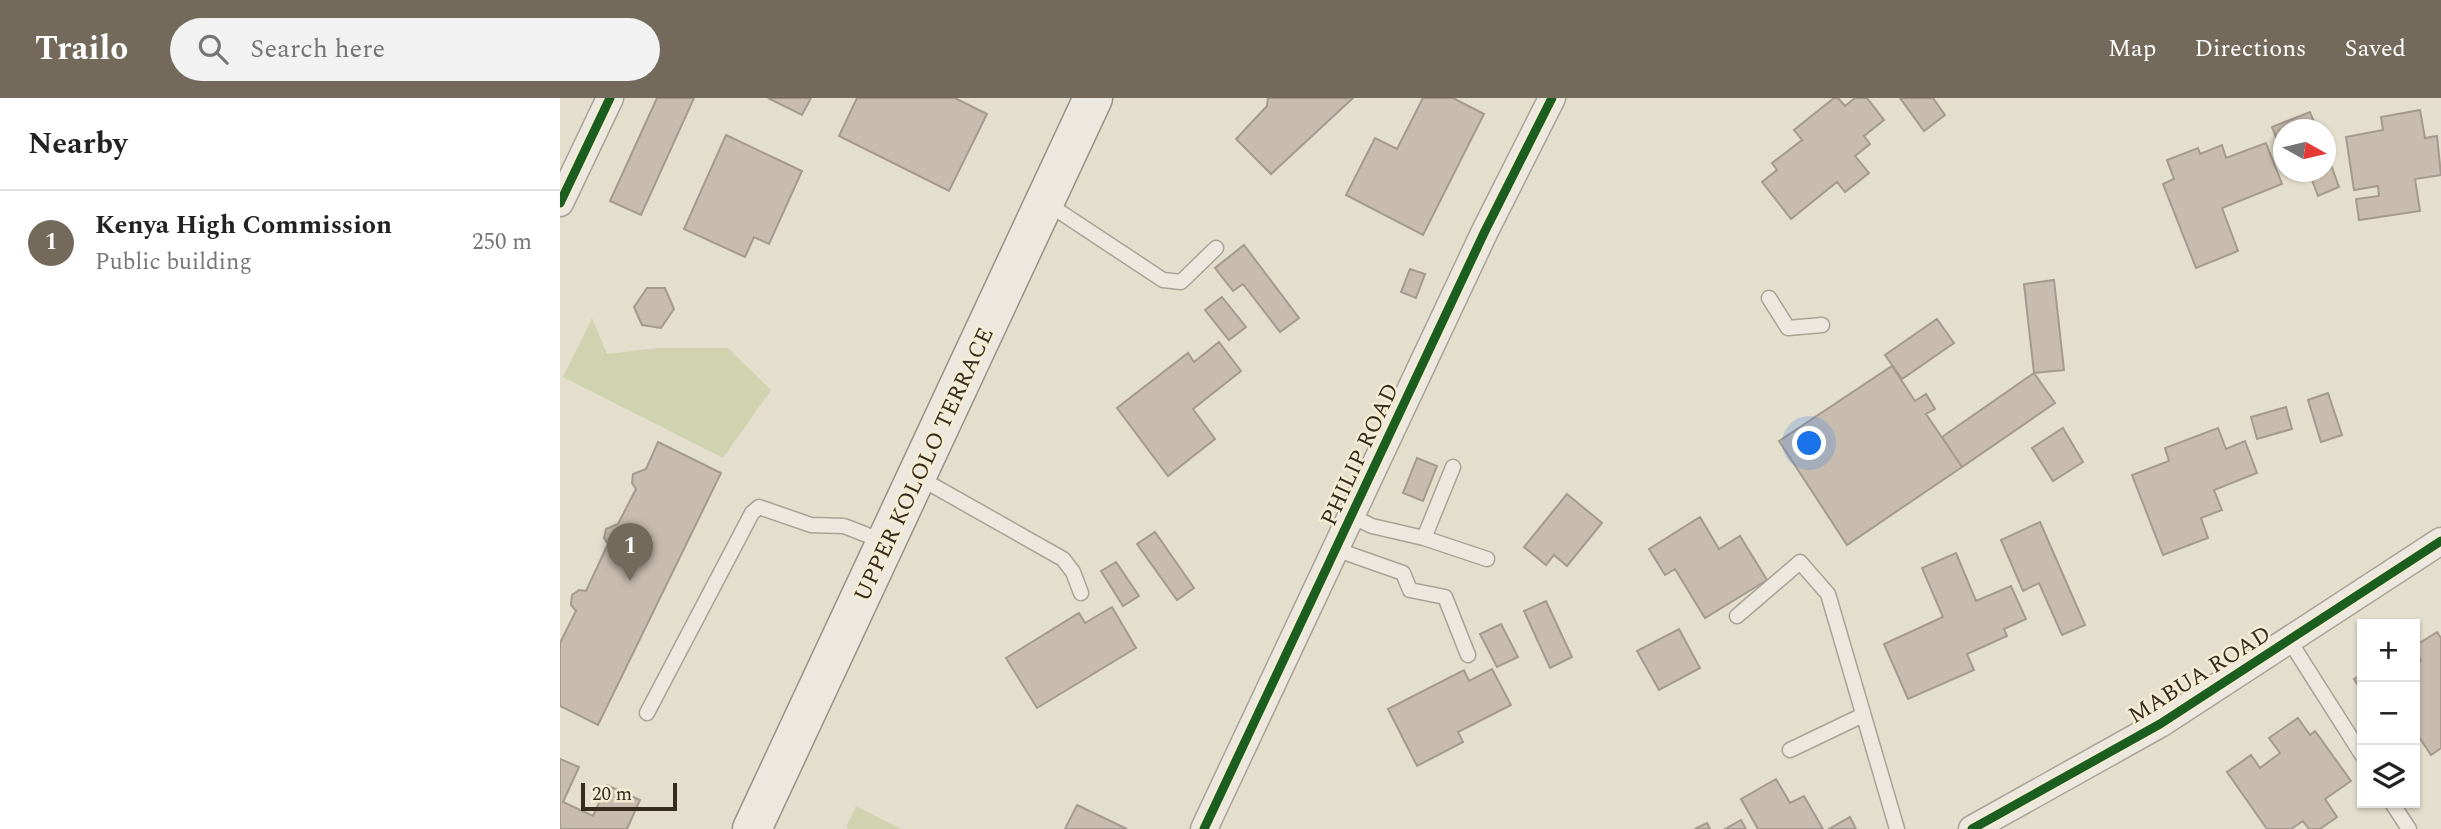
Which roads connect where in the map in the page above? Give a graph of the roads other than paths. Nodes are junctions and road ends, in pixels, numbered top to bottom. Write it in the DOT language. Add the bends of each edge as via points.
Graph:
graph roads {
  1 [pos="610,98"];
  2 [pos="1093,98"];
  3 [pos="1552,98"];
  4 [pos="1044,201"];
  5 [pos="560,203"];
  6 [pos="1216,248"];
  7 [pos="1769,298"];
  8 [pos="1822,325"];
  9 [pos="1453,467"];
  10 [pos="917,476"];
  11 [pos="1351,516"];
  12 [pos="1424,538"];
  13 [pos="2441,541"];
  14 [pos="887,542"];
  15 [pos="1335,549"];
  16 [pos="1487,559"];
  17 [pos="1082,593"];
  18 [pos="1737,616"];
  19 [pos="2289,640"];
  20 [pos="1468,656"];
  21 [pos="647,713"];
  22 [pos="1861,716"];
  23 [pos="2357,747"];
  24 [pos="1790,750"];
  25 [pos="2395,808"];
  26 [pos="752,829"];
  27 [pos="1204,829"];
  28 [pos="1897,829"];
  29 [pos="1972,829"];
  30 [pos="2409,829"];
  1 -- 5 [label="street"];
  2 -- 4 [label="main road, UPPER KOLOLO TERRACE"];
  3 -- 11 [label="street, PHILIP ROAD"];
  4 -- 6 [label="lane" via="1163,280 1181,282"];
  4 -- 10 [label="main road, UPPER KOLOLO TERRACE"];
  7 -- 8 [label="lane" via="1788,328"];
  9 -- 12 [label="lane"];
  10 -- 14 [label="main road, UPPER KOLOLO TERRACE"];
  10 -- 17 [label="lane" via="1063,559"];
  11 -- 12 [label="lane" via="1372,526"];
  11 -- 15 [label="street, PHILIP ROAD"];
  12 -- 16 [label="lane"];
  13 -- 19 [label="street, MABUA ROAD"];
  14 -- 21 [label="lane" via="844,526 811,525 759,507"];
  14 -- 26 [label="main road, UPPER KOLOLO TERRACE"];
  15 -- 20 [label="lane" via="1403,573 1410,590 1445,597"];
  15 -- 27 [label="street, PHILIP ROAD"];
  18 -- 22 [label="lane" via="1800,562 1828,594"];
  19 -- 23 [label="lane"];
  19 -- 29 [label="street, MABUA ROAD" via="2160,724"];
  22 -- 24 [label="lane"];
  22 -- 28 [label="lane"];
  25 -- 30 [label="lane"];
}
